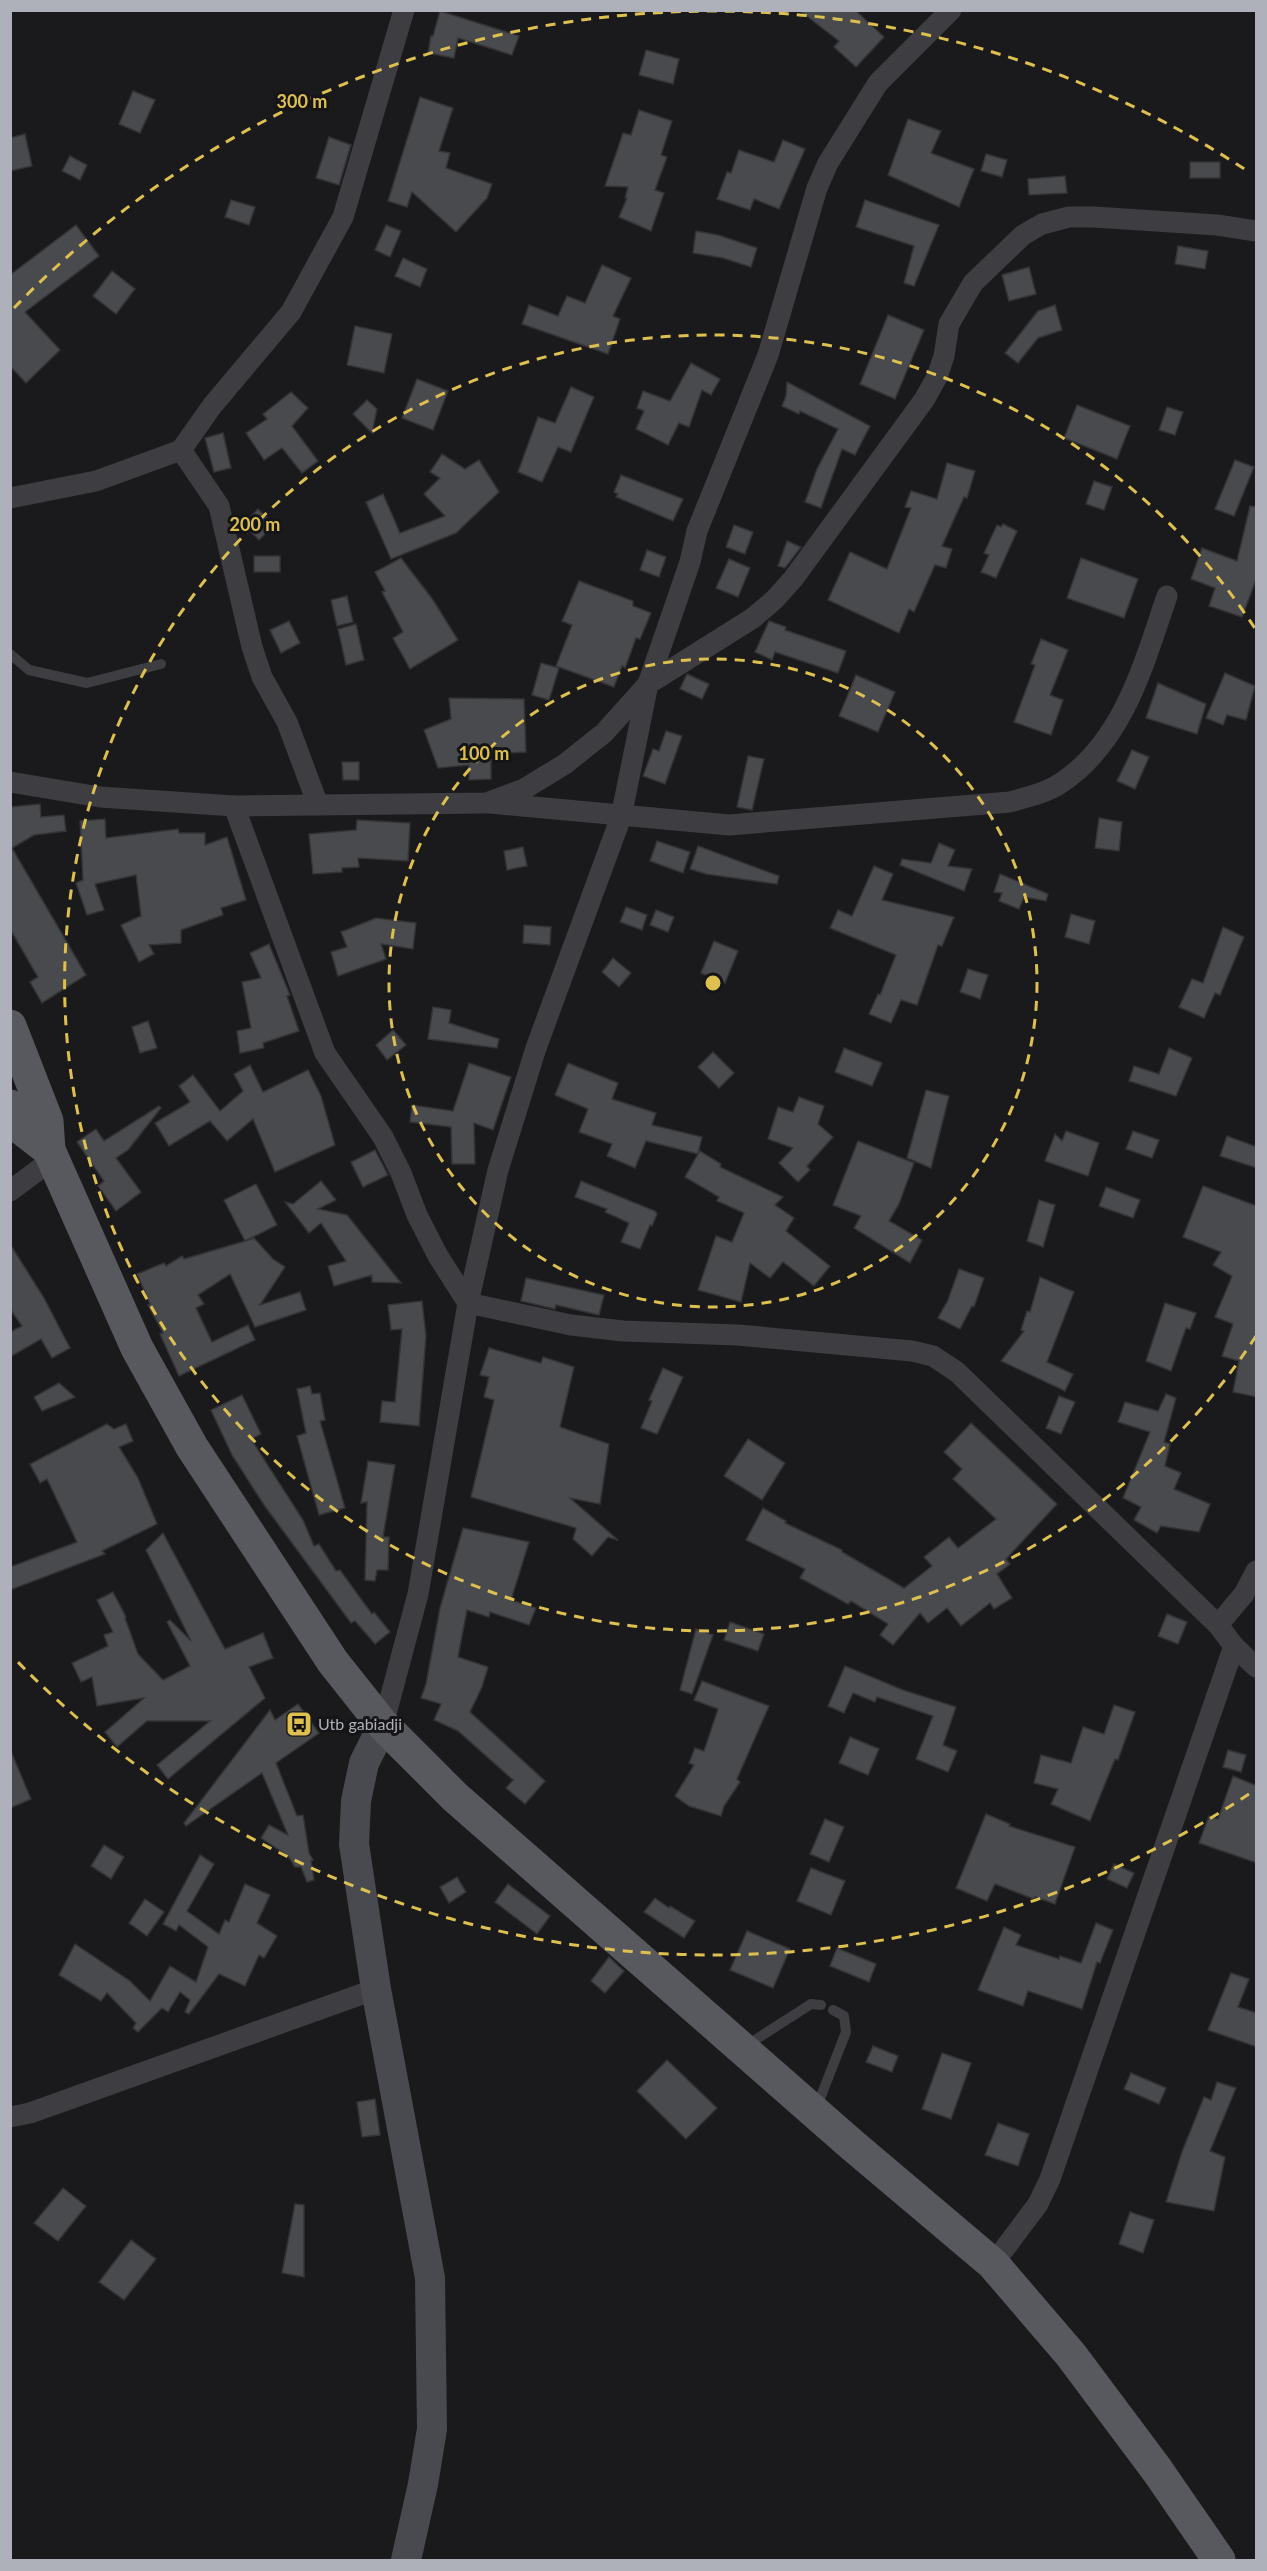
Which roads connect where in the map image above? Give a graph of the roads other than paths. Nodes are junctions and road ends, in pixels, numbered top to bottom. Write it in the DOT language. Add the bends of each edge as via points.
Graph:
graph roads {
  1 [pos="404,10"];
  2 [pos="951,10"];
  3 [pos="1257,231"];
  4 [pos="181,450"];
  5 [pos="10,498"];
  6 [pos="1167,596"];
  7 [pos="10,654"];
  8 [pos="161,664"];
  9 [pos="648,684"];
  10 [pos="10,782"];
  11 [pos="486,803"];
  12 [pos="318,805"];
  13 [pos="234,806"];
  14 [pos="621,817"];
  15 [pos="10,1026"];
  16 [pos="10,1107"];
  17 [pos="51,1154"];
  18 [pos="10,1191"];
  19 [pos="468,1303"];
  20 [pos="1257,1571"];
  21 [pos="1218,1625"];
  22 [pos="1234,1646"];
  23 [pos="1257,1667"];
  24 [pos="383,1725"];
  25 [pos="376,1989"];
  26 [pos="821,2005"];
  27 [pos="833,2010"];
  28 [pos="742,2048"];
  29 [pos="815,2112"];
  30 [pos="10,2117"];
  31 [pos="993,2264"];
  32 [pos="406,2560"];
  33 [pos="1219,2560"];
  1 -- 4 [label="street" via="343,217 291,312 212,406"];
  2 -- 9 [label="street" via="878,83 821,180 768,355 697,531"];
  3 -- 9 [label="street" via="1070,217 1042,224 1023,235 973,284 949,324 941,367 924,400 793,579 753,618"];
  4 -- 5 [label="street" via="96,481"];
  4 -- 12 [label="street" via="219,506 255,657 287,722"];
  6 -- 14 [label="street" via="1145,660 1106,741 1061,783 1039,795 1010,802 762,825"];
  7 -- 8 [label="lane" via="29,670 87,683"];
  9 -- 11 [label="street" via="604,733 565,764 524,789"];
  9 -- 14 [label="street"];
  10 -- 13 [label="street" via="100,797"];
  11 -- 12 [label="street"];
  11 -- 14 [label="street"];
  12 -- 13 [label="street"];
  13 -- 19 [label="street" via="325,1053 383,1137 417,1215"];
  14 -- 19 [label="street" via="536,1048 498,1170"];
  15 -- 17 [label="main road" via="47,1121"];
  16 -- 17 [label="main road" via="18,1126"];
  17 -- 18 [label="street"];
  17 -- 24 [label="main road" via="137,1348 192,1447 333,1662"];
  19 -- 21 [label="street" via="571,1325 623,1331 738,1335 933,1356 957,1372"];
  19 -- 24 [label="street" via="418,1594"];
  20 -- 21 [label="street"];
  21 -- 22 [label="street"];
  22 -- 23 [label="street"];
  22 -- 31 [label="street" via="1050,2179 1038,2204"];
  24 -- 25 [label="street" via="364,1763 356,1801 354,1844"];
  24 -- 28 [label="main road" via="455,1797"];
  25 -- 30 [label="street"];
  25 -- 32 [label="street" via="430,2277 432,2429"];
  26 -- 28 [label="lane" via="811,2004"];
  27 -- 29 [label="lane" via="844,2016 846,2032"];
  28 -- 29 [label="main road"];
  29 -- 31 [label="main road"];
  31 -- 33 [label="main road" via="1071,2355"];
}
